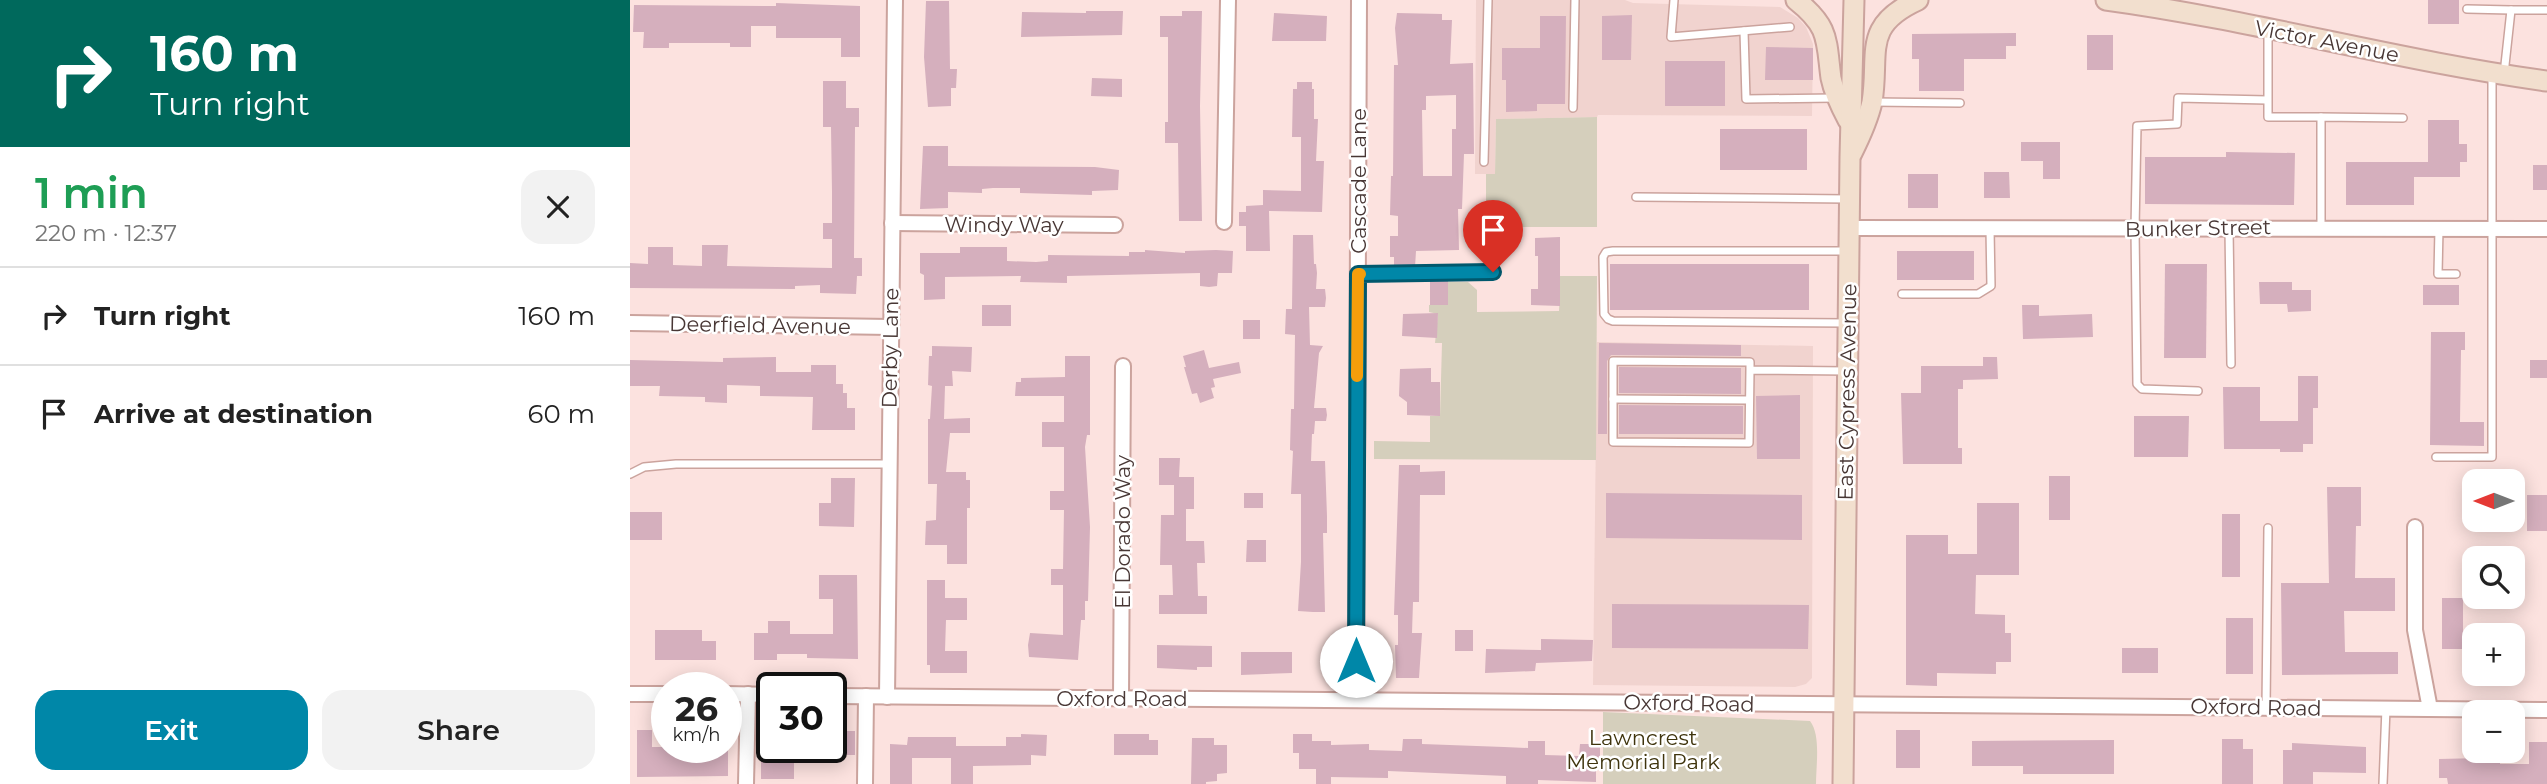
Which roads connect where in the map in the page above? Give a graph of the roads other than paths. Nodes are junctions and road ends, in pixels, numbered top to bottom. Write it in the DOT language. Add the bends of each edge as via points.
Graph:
graph roads {
  1 [pos="895,0"];
  2 [pos="1228,0"];
  3 [pos="1359,0"];
  4 [pos="1488,0"];
  5 [pos="1576,0"];
  6 [pos="1674,0"];
  7 [pos="1796,0"];
  8 [pos="1854,0"];
  9 [pos="1918,0"];
  10 [pos="2106,0"];
  11 [pos="2467,9"];
  12 [pos="2511,10"];
  13 [pos="2547,10"];
  14 [pos="1790,27"];
  15 [pos="2268,29"];
  16 [pos="1744,31"];
  17 [pos="2498,74"];
  18 [pos="2547,81"];
  19 [pos="1837,98"];
  20 [pos="2267,100"];
  21 [pos="1872,102"];
  22 [pos="1960,103"];
  23 [pos="1573,108"];
  24 [pos="2321,117"];
  25 [pos="2403,118"];
  26 [pos="1850,125"];
  27 [pos="1850,157"];
  28 [pos="1484,162"];
  29 [pos="1636,197"];
  30 [pos="1849,199"];
  31 [pos="1224,222"];
  32 [pos="892,223"];
  33 [pos="1115,225"];
  34 [pos="2321,227"];
  35 [pos="1849,228"];
  36 [pos="2439,228"];
  37 [pos="1990,229"];
  38 [pos="2135,229"];
  39 [pos="2229,229"];
  40 [pos="2491,229"];
  41 [pos="2547,229"];
  42 [pos="1849,251"];
  43 [pos="1493,272"];
  44 [pos="1358,274"];
  45 [pos="2456,274"];
  46 [pos="1902,294"];
  47 [pos="630,323"];
  48 [pos="1848,323"];
  49 [pos="890,327"];
  50 [pos="2231,364"];
  51 [pos="1123,366"];
  52 [pos="1750,370"];
  53 [pos="1847,371"];
  54 [pos="2198,391"];
  55 [pos="1613,399"];
  56 [pos="1749,400"];
  57 [pos="2436,457"];
  58 [pos="889,464"];
  59 [pos="630,474"];
  60 [pos="2415,527"];
  61 [pos="2267,528"];
  62 [pos="630,694"];
  63 [pos="651,694"];
  64 [pos="742,694"];
  65 [pos="748,694"];
  66 [pos="756,694"];
  67 [pos="847,696"];
  68 [pos="866,696"];
  69 [pos="887,697"];
  70 [pos="1121,699"];
  71 [pos="1356,699"];
  72 [pos="1844,705"];
  73 [pos="2266,707"];
  74 [pos="2386,708"];
  75 [pos="2430,709"];
  76 [pos="2547,710"];
  77 [pos="746,784"];
  78 [pos="865,784"];
  79 [pos="1843,784"];
  80 [pos="2383,784"];
  1 -- 32 [label="street, Derby Lane"];
  2 -- 31 [label="street"];
  3 -- 44 [label="street, Cascade Lane"];
  4 -- 28 [label="lane"];
  5 -- 23 [label="lane"];
  6 -- 16 [label="lane" via="1671,37"];
  7 -- 19 [label="main road" via="1825,36"];
  8 -- 26 [label="main road, East Cypress Avenue"];
  9 -- 21 [label="main road" via="1891,18 1876,37"];
  10 -- 15 [label="main road, Victor Avenue"];
  11 -- 12 [label="lane"];
  12 -- 13 [label="lane"];
  12 -- 17 [label="lane"];
  14 -- 16 [label="lane"];
  15 -- 17 [label="main road, Victor Avenue"];
  15 -- 20 [label="lane"];
  16 -- 19 [label="lane" via="1746,99"];
  17 -- 18 [label="main road, Victor Avenue"];
  17 -- 40 [label="lane"];
  19 -- 26 [label="main road"];
  20 -- 24 [label="lane" via="2268,117"];
  20 -- 38 [label="lane" via="2178,98 2178,124 2137,126"];
  21 -- 22 [label="lane"];
  21 -- 27 [label="main road"];
  24 -- 25 [label="lane"];
  24 -- 34 [label="lane"];
  26 -- 27 [label="main road, East Cypress Avenue"];
  27 -- 30 [label="main road, East Cypress Avenue"];
  29 -- 30 [label="lane"];
  30 -- 35 [label="main road, East Cypress Avenue"];
  32 -- 33 [label="street, Windy Way"];
  32 -- 49 [label="street, Derby Lane"];
  34 -- 36 [label="street, Bunker Street"];
  34 -- 39 [label="street, Bunker Street"];
  35 -- 37 [label="street, Bunker Street"];
  35 -- 42 [label="main road, East Cypress Avenue"];
  36 -- 40 [label="street, Bunker Street"];
  36 -- 45 [label="lane" via="2438,274"];
  37 -- 38 [label="street, Bunker Street"];
  37 -- 46 [label="lane" via="1991,286 1985,291"];
  38 -- 39 [label="street, Bunker Street"];
  38 -- 54 [label="lane" via="2137,384 2141,390"];
  39 -- 50 [label="lane"];
  40 -- 41 [label="street, Bunker Street"];
  40 -- 57 [label="lane" via="2492,457"];
  42 -- 48 [label="main road, East Cypress Avenue"];
  42 -- 48 [label="lane" via="1613,251 1606,252 1603,264 1604,314 1613,321"];
  43 -- 44 [label="lane"];
  44 -- 71 [label="street, Cascade Lane"];
  47 -- 49 [label="street, Deerfield Avenue"];
  48 -- 53 [label="main road, East Cypress Avenue"];
  49 -- 58 [label="street, Derby Lane"];
  51 -- 70 [label="street, El Dorado Way"];
  52 -- 53 [label="lane"];
  52 -- 55 [label="lane" via="1750,362 1614,361"];
  52 -- 56 [label="lane"];
  53 -- 72 [label="main road, East Cypress Avenue"];
  55 -- 56 [label="lane"];
  55 -- 56 [label="lane" via="1613,442 1749,443"];
  58 -- 59 [label="lane" via="676,464 644,467"];
  58 -- 69 [label="street, Derby Lane"];
  60 -- 75 [label="street" via="2415,630"];
  61 -- 73 [label="lane"];
  62 -- 63 [label="street"];
  64 -- 65 [label="street"];
  65 -- 66 [label="street"];
  65 -- 77 [label="street"];
  67 -- 68 [label="street, Oxford Road"];
  68 -- 69 [label="street, Oxford Road"];
  68 -- 78 [label="street"];
  69 -- 70 [label="street, Oxford Road"];
  70 -- 71 [label="street, Oxford Road"];
  71 -- 72 [label="street, Oxford Road"];
  72 -- 73 [label="street, Oxford Road"];
  72 -- 79 [label="main road, East Cypress Avenue"];
  73 -- 74 [label="street, Oxford Road"];
  74 -- 75 [label="street, Oxford Road"];
  74 -- 80 [label="lane"];
  75 -- 76 [label="street, Oxford Road"];
}
